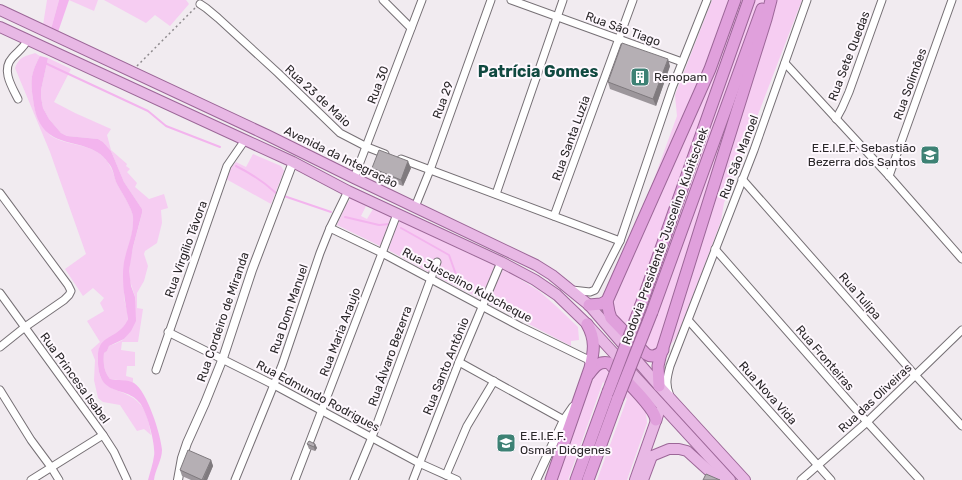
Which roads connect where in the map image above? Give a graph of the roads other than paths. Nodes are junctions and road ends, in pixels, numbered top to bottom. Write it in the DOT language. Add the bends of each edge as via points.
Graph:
graph roads {
  1 [pos="383,0"];
  2 [pos="422,0"];
  3 [pos="491,0"];
  4 [pos="511,0"];
  5 [pos="564,0"];
  6 [pos="634,0"];
  7 [pos="707,0"];
  8 [pos="735,0"];
  9 [pos="749,0"];
  10 [pos="765,0"];
  11 [pos="771,0"];
  12 [pos="807,0"];
  13 [pos="882,0"];
  14 [pos="952,0"];
  15 [pos="200,4"];
  16 [pos="0,10"];
  17 [pos="558,17"];
  18 [pos="0,27"];
  19 [pos="411,28"];
  20 [pos="28,39"];
  21 [pos="619,39"];
  22 [pos="682,62"];
  23 [pos="785,63"];
  24 [pos="18,99"];
  25 [pos="836,119"];
  26 [pos="233,120"];
  27 [pos="227,131"];
  28 [pos="267,135"];
  29 [pos="245,140"];
  30 [pos="260,147"];
  31 [pos="366,147"];
  32 [pos="293,162"];
  33 [pos="430,170"];
  34 [pos="889,176"];
  35 [pos="354,178"];
  36 [pos="742,179"];
  37 [pos="348,192"];
  38 [pos="0,193"];
  39 [pos="496,194"];
  40 [pos="415,207"];
  41 [pos="398,214"];
  42 [pos="554,216"];
  43 [pos="330,228"];
  44 [pos="620,241"];
  45 [pos="715,249"];
  46 [pos="382,253"];
  47 [pos="962,259"];
  48 [pos="437,262"];
  49 [pos="501,262"];
  50 [pos="430,279"];
  51 [pos="572,290"];
  52 [pos="0,293"];
  53 [pos="607,301"];
  54 [pos="589,305"];
  55 [pos="482,307"];
  56 [pos="689,321"];
  57 [pos="587,324"];
  58 [pos="25,327"];
  59 [pos="962,330"];
  60 [pos="168,332"];
  61 [pos="0,347"];
  62 [pos="662,350"];
  63 [pos="223,358"];
  64 [pos="459,362"];
  65 [pos="590,369"];
  66 [pos="156,370"];
  67 [pos="916,375"];
  68 [pos="494,381"];
  69 [pos="274,385"];
  70 [pos="659,386"];
  71 [pos="0,390"];
  72 [pos="581,395"];
  73 [pos="671,399"];
  74 [pos="661,404"];
  75 [pos="322,410"];
  76 [pos="564,420"];
  77 [pos="656,420"];
  78 [pos="867,422"];
  79 [pos="962,426"];
  80 [pos="103,435"];
  81 [pos="372,437"];
  82 [pos="687,451"];
  83 [pos="706,453"];
  84 [pos="648,455"];
  85 [pos="701,462"];
  86 [pos="418,463"];
  87 [pos="817,465"];
  88 [pos="52,467"];
  89 [pos="446,475"];
  90 [pos="31,480"];
  91 [pos="59,480"];
  92 [pos="127,480"];
  93 [pos="178,480"];
  94 [pos="235,480"];
  95 [pos="295,480"];
  96 [pos="354,480"];
  97 [pos="413,480"];
  98 [pos="457,480"];
  99 [pos="536,480"];
  100 [pos="552,480"];
  101 [pos="576,480"];
  102 [pos="588,480"];
  103 [pos="635,480"];
  104 [pos="643,480"];
  105 [pos="726,480"];
  106 [pos="730,480"];
  107 [pos="745,480"];
  108 [pos="801,480"];
  109 [pos="830,480"];
  110 [pos="920,480"];
  1 -- 19 [label="street"];
  2 -- 19 [label="street, Rua 30"];
  3 -- 33 [label="street, Rua 29"];
  4 -- 17 [label="street, Rua São Tiago"];
  5 -- 17 [label="street"];
  6 -- 21 [label="street, Rua Santa Luzia"];
  7 -- 22 [label="street"];
  8 -- 53 [label="highway" via="710,69"];
  9 -- 101 [label="highway, Rodovia Presidente Juscelino Kubitschek, bridge" via="642,305"];
  10 -- 102 [label="highway, Rodovia Presidente Juscelino Kubitschek, bridge"];
  11 -- 62 [label="highway"];
  12 -- 23 [label="street, Rua São Manoel"];
  13 -- 25 [label="street, Rua Sete Quedas" via="849,92"];
  14 -- 34 [label="street, Rua Solimões"];
  15 -- 31 [label="street, Rua 23 de Maio" via="278,73 340,134"];
  16 -- 26 [label="main road, Avenida da Integração"];
  17 -- 21 [label="street, Rua São Tiago"];
  17 -- 39 [label="street"];
  18 -- 20 [label="main road"];
  19 -- 31 [label="street, Rua 30"];
  20 -- 24 [label="street" via="8,64 8,75"];
  20 -- 27 [label="main road"];
  21 -- 22 [label="street, Rua São Tiago"];
  21 -- 42 [label="street, Rua Santa Luzia"];
  22 -- 44 [label="street"];
  23 -- 25 [label="street, Rua Sete Quedas"];
  23 -- 36 [label="street, Rua São Manoel"];
  25 -- 34 [label="street, Rua Sete Quedas"];
  26 -- 27 [label="main road"];
  26 -- 28 [label="main road, Avenida da Integração"];
  27 -- 29 [label="main road"];
  28 -- 30 [label="main road"];
  28 -- 35 [label="main road, Avenida da Integração"];
  29 -- 30 [label="main road"];
  29 -- 60 [label="street, Rua Virgílio Távora" via="227,166"];
  30 -- 32 [label="main road"];
  31 -- 33 [label="street, Rua 23 de Maio"];
  31 -- 35 [label="street, Rua 30"];
  32 -- 37 [label="main road"];
  32 -- 63 [label="street, Rua Cordeiro de Miranda" via="252,270"];
  33 -- 39 [label="street, Rua 23 de Maio"];
  33 -- 40 [label="street, Rua 29"];
  34 -- 47 [label="street, Rua Sete Quedas"];
  35 -- 40 [label="main road, Avenida da Integração"];
  36 -- 45 [label="street, Rua São Manoel"];
  36 -- 67 [label="street, Rua Tulipa"];
  37 -- 41 [label="main road"];
  37 -- 43 [label="street, Rua Dom Manuel"];
  38 -- 58 [label="street" via="71,291 67,298"];
  39 -- 42 [label="street, Rua 23 de Maio"];
  40 -- 51 [label="main road, Avenida da Integração" via="536,265"];
  41 -- 46 [label="street, Rua Maria Araujo"];
  41 -- 49 [label="main road"];
  42 -- 44 [label="street, Rua 23 de Maio"];
  43 -- 46 [label="street, Rua Juscelino Kubcheque"];
  43 -- 69 [label="street, Rua Dom Manuel"];
  44 -- 51 [label="street" via="595,290"];
  45 -- 56 [label="street, Rua São Manoel"];
  45 -- 78 [label="street, Rua Fronteiras"];
  46 -- 50 [label="street, Rua Juscelino Kubcheque"];
  46 -- 75 [label="street, Rua Maria Araujo"];
  48 -- 50 [label="street, Rua Álvaro Bezerra"];
  49 -- 55 [label="street, Rua Santo Antônio"];
  49 -- 57 [label="main road" via="546,287"];
  50 -- 55 [label="street, Rua Juscelino Kubcheque"];
  50 -- 81 [label="street, Rua Álvaro Bezerra"];
  51 -- 54 [label="main road, Avenida da Integração"];
  52 -- 58 [label="street, Rua Princesa Isabel"];
  53 -- 54 [label="highway"];
  53 -- 62 [label="highway" via="612,318 646,354 655,356"];
  54 -- 70 [label="main road, Avenida da Integração"];
  55 -- 64 [label="street, Rua Santo Antônio"];
  55 -- 65 [label="street, Rua Juscelino Kubcheque" via="587,359"];
  56 -- 73 [label="street, Rua São Manoel" via="668,374 667,390"];
  56 -- 87 [label="street, Rua Nova Vida"];
  57 -- 65 [label="highway" via="594,340"];
  57 -- 74 [label="main road"];
  58 -- 61 [label="street"];
  58 -- 80 [label="street, Rua Princesa Isabel"];
  59 -- 67 [label="street, Rua das Oliveiras"];
  60 -- 63 [label="street, Rua Edmundo Rodrigues"];
  60 -- 66 [label="street, Rua Virgílio Távora"];
  62 -- 70 [label="highway" via="658,366"];
  63 -- 69 [label="street, Rua Edmundo Rodrigues"];
  63 -- 93 [label="street, Rua Cordeiro de Miranda" via="187,442"];
  64 -- 68 [label="street"];
  64 -- 86 [label="street, Rua Santo Antônio"];
  65 -- 72 [label="highway"];
  65 -- 77 [label="highway" via="601,362 609,363 648,404"];
  67 -- 78 [label="street, Rua das Oliveiras"];
  67 -- 79 [label="street, Rua Tulipa"];
  68 -- 76 [label="street"];
  68 -- 89 [label="street" via="467,426"];
  69 -- 75 [label="street, Rua Edmundo Rodrigues"];
  69 -- 94 [label="street, Rua Dom Manuel"];
  70 -- 73 [label="main road, Avenida da Integração"];
  70 -- 74 [label="main road"];
  71 -- 88 [label="street" via="31,440"];
  72 -- 76 [label="street"];
  72 -- 100 [label="highway"];
  73 -- 107 [label="main road, Avenida da Integração"];
  74 -- 77 [label="main road"];
  74 -- 83 [label="main road"];
  75 -- 81 [label="street, Rua Edmundo Rodrigues"];
  75 -- 95 [label="street, Rua Maria Araujo"];
  76 -- 99 [label="street"];
  77 -- 84 [label="main road"];
  78 -- 87 [label="street, Rua das Oliveiras"];
  78 -- 110 [label="street, Rua Fronteiras"];
  80 -- 88 [label="street"];
  80 -- 92 [label="street, Rua Princesa Isabel"];
  81 -- 86 [label="street, Rua Edmundo Rodrigues"];
  81 -- 96 [label="street, Rua Álvaro Bezerra"];
  82 -- 83 [label="main road"];
  82 -- 84 [label="main road" via="678,448"];
  82 -- 85 [label="main road"];
  83 -- 85 [label="main road" via="700,459"];
  83 -- 106 [label="main road"];
  84 -- 103 [label="main road"];
  84 -- 104 [label="main road"];
  85 -- 105 [label="main road" via="707,472"];
  86 -- 89 [label="street, Rua Edmundo Rodrigues"];
  86 -- 97 [label="street, Rua Santo Antônio"];
  87 -- 108 [label="street, Rua das Oliveiras"];
  87 -- 109 [label="street, Rua Nova Vida"];
  88 -- 90 [label="street"];
  88 -- 91 [label="street"];
  89 -- 98 [label="street, Rua Edmundo Rodrigues"];
}
